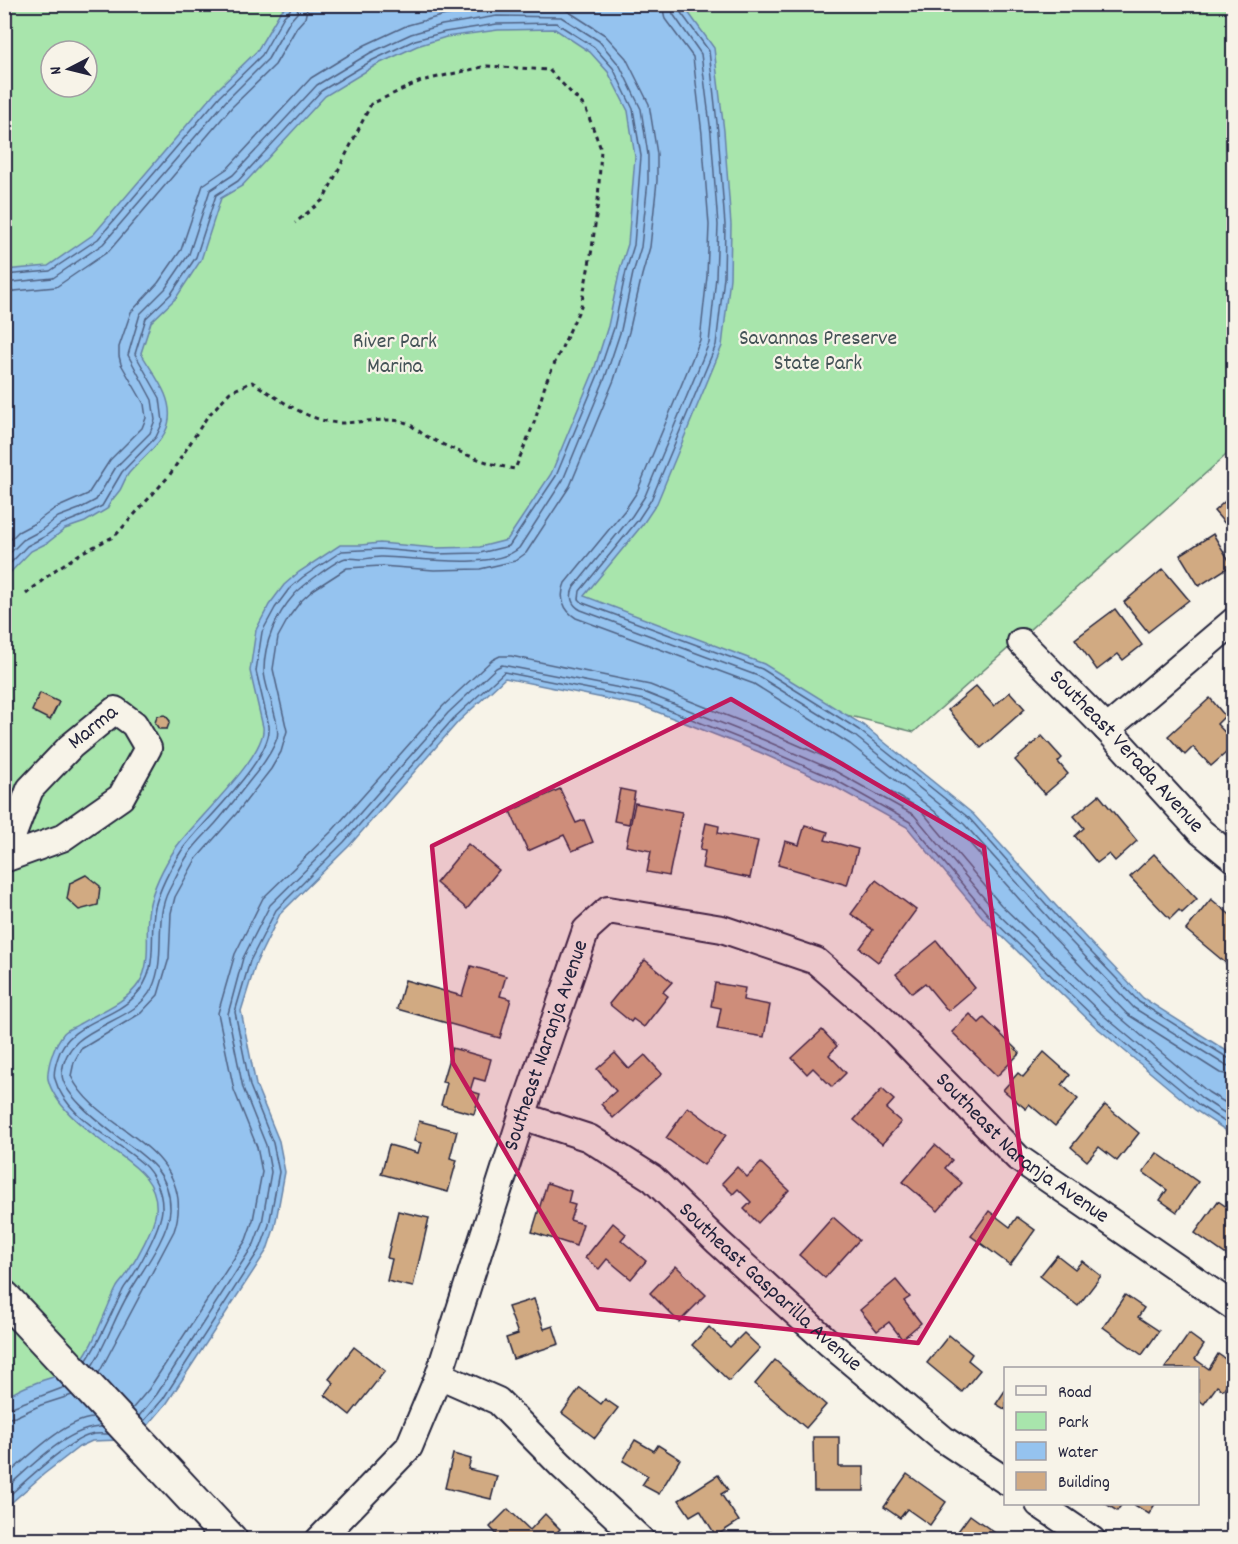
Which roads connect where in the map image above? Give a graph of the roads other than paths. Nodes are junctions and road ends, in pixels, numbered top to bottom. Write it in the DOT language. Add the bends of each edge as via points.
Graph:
graph roads {
  1 [pos="1233,621"];
  2 [pos="1021,642"];
  3 [pos="1107,729"];
  4 [pos="4,858"];
  5 [pos="1233,859"];
  6 [pos="522,1116"];
  7 [pos="4,1297"];
  8 [pos="1233,1307"];
  9 [pos="439,1375"];
  10 [pos="1004,1480"];
  11 [pos="1042,1505"];
  12 [pos="231,1539"];
  13 [pos="319,1539"];
  14 [pos="640,1539"];
  15 [pos="1092,1539"];
  1 -- 3 [label="street"];
  2 -- 3 [label="street, Southeast Verada Avenue"];
  3 -- 5 [label="street, Southeast Verada Avenue" via="1201,832"];
  4 -- 4 [label="street, Marma" via="30,789 58,759 115,710 134,724 148,748 121,797 62,838"];
  6 -- 8 [label="street, Southeast Naranja Avenue" via="586,930 608,910 722,929 816,961 883,1018 1018,1158"];
  6 -- 9 [label="street, Southeast Naranja Avenue"];
  6 -- 10 [label="street, Southeast Gasparilla Avenue" via="589,1138 652,1178 828,1342 943,1439"];
  7 -- 12 [label="main road"];
  9 -- 13 [label="street, Southeast Naranja Avenue" via="409,1447"];
  9 -- 14 [label="street" via="498,1401"];
  11 -- 15 [label="street"];
}
